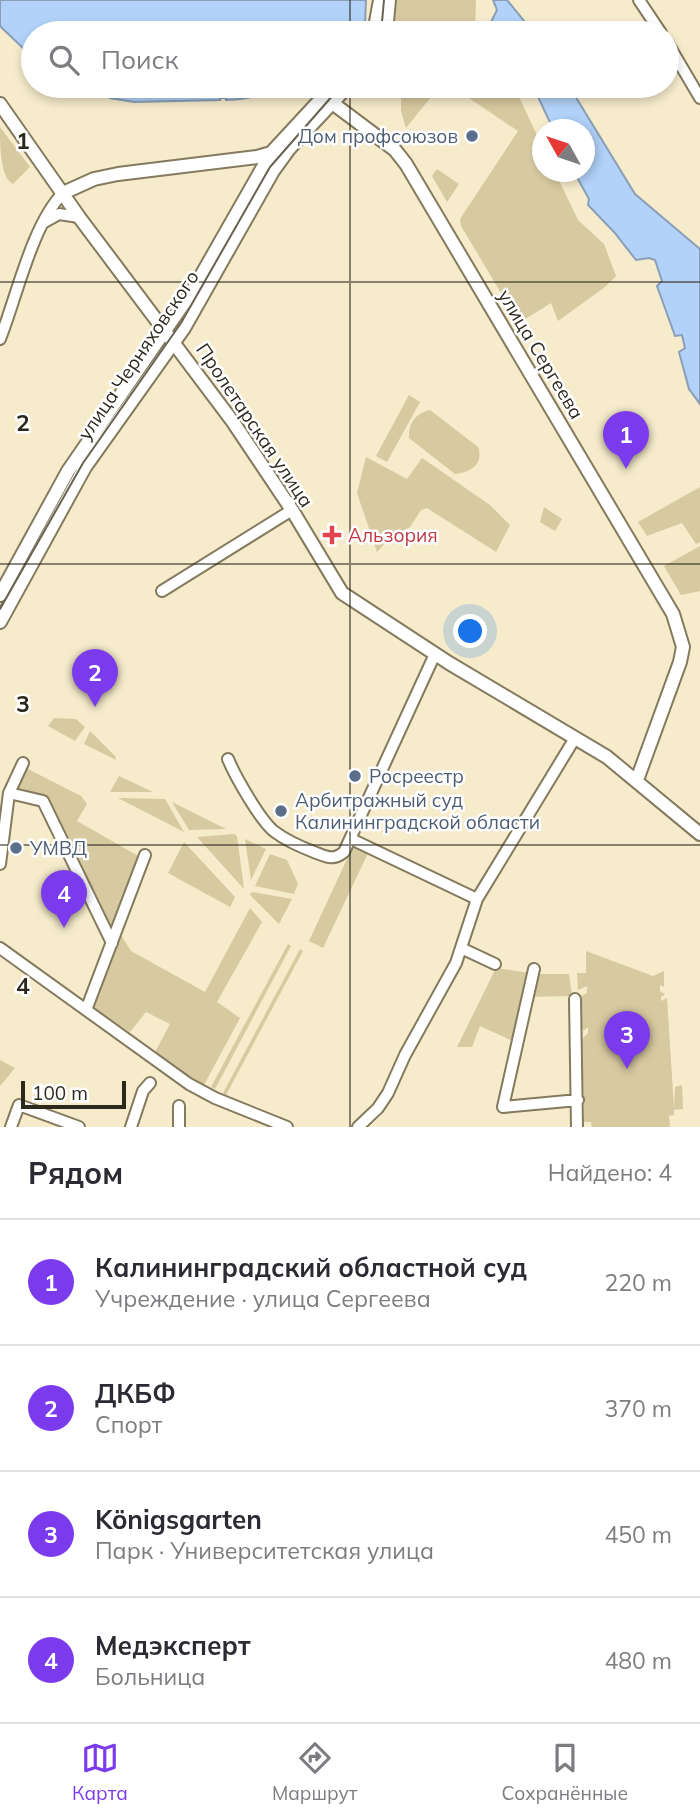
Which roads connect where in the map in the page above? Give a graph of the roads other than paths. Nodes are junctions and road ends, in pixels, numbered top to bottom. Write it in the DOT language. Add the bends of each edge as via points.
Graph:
graph roads {
  1 [pos="380,0"];
  2 [pos="389,0"];
  3 [pos="639,0"];
  4 [pos="376,21"];
  5 [pos="387,21"];
  6 [pos="653,21"];
  7 [pos="679,63"];
  8 [pos="331,98"];
  9 [pos="700,98"];
  10 [pos="328,100"];
  11 [pos="0,104"];
  12 [pos="271,153"];
  13 [pos="65,191"];
  14 [pos="79,217"];
  15 [pos="41,225"];
  16 [pos="166,331"];
  17 [pos="0,338"];
  18 [pos="175,343"];
  19 [pos="115,401"];
  20 [pos="127,409"];
  21 [pos="292,510"];
  22 [pos="162,591"];
  23 [pos="0,595"];
  24 [pos="0,622"];
  25 [pos="435,654"];
  26 [pos="575,738"];
  27 [pos="228,759"];
  28 [pos="23,763"];
  29 [pos="637,780"];
  30 [pos="9,793"];
  31 [pos="700,834"];
  32 [pos="351,839"];
  33 [pos="145,855"];
  34 [pos="0,864"];
  35 [pos="477,899"];
  36 [pos="112,943"];
  37 [pos="0,947"];
  38 [pos="461,948"];
  39 [pos="495,964"];
  40 [pos="534,969"];
  41 [pos="575,999"];
  42 [pos="86,1010"];
  43 [pos="150,1083"];
  44 [pos="578,1100"];
  45 [pos="179,1106"];
  46 [pos="11,1127"];
  47 [pos="79,1127"];
  48 [pos="131,1127"];
  49 [pos="178,1127"];
  50 [pos="287,1127"];
  51 [pos="358,1127"];
  52 [pos="577,1127"];
  1 -- 4 [label="main road"];
  2 -- 5 [label="main road"];
  3 -- 6 [label="street"];
  7 -- 9 [label="street"];
  8 -- 10 [label="main road, улица Черняховского"];
  10 -- 12 [label="main road, улица Черняховского"];
  10 -- 18 [label="main road, улица Черняховского" via="272,171"];
  10 -- 29 [label="main road, улица Сергеева" via="395,150 406,164 673,614 682,647 680,662"];
  11 -- 13 [label="main road, Пролетарская улица"];
  12 -- 13 [label="main road" via="118,174"];
  12 -- 16 [label="main road, улица Черняховского"];
  13 -- 14 [label="main road, Пролетарская улица"];
  13 -- 15 [label="street"];
  14 -- 15 [label="street" via="59,215"];
  14 -- 16 [label="main road, Пролетарская улица"];
  15 -- 17 [label="street"];
  16 -- 18 [label="main road, Пролетарская улица"];
  16 -- 19 [label="main road, улица Черняховского"];
  18 -- 20 [label="main road, улица Черняховского"];
  18 -- 21 [label="main road, Пролетарская улица"];
  19 -- 20 [label="main road"];
  19 -- 23 [label="main road, улица Черняховского" via="68,471"];
  20 -- 24 [label="main road, улица Черняховского" via="85,467"];
  21 -- 22 [label="street"];
  21 -- 25 [label="main road, Пролетарская улица" via="342,593"];
  25 -- 26 [label="main road, Пролетарская улица"];
  25 -- 32 [label="street"];
  26 -- 29 [label="main road, Пролетарская улица"];
  26 -- 35 [label="street"];
  27 -- 32 [label="street" via="273,831 331,859 345,852"];
  28 -- 30 [label="street"];
  29 -- 31 [label="main road, Пролетарская улица"];
  30 -- 34 [label="street"];
  30 -- 36 [label="street" via="43,801"];
  32 -- 35 [label="street"];
  33 -- 36 [label="street"];
  35 -- 38 [label="street"];
  36 -- 42 [label="street"];
  37 -- 42 [label="street"];
  38 -- 39 [label="street"];
  38 -- 51 [label="street" via="388,1093"];
  40 -- 44 [label="street" via="503,1107"];
  41 -- 44 [label="street"];
  42 -- 50 [label="street" via="189,1084"];
  43 -- 48 [label="street"];
  44 -- 52 [label="street"];
  45 -- 49 [label="street"];
  46 -- 47 [label="street" via="19,1105"];
}
